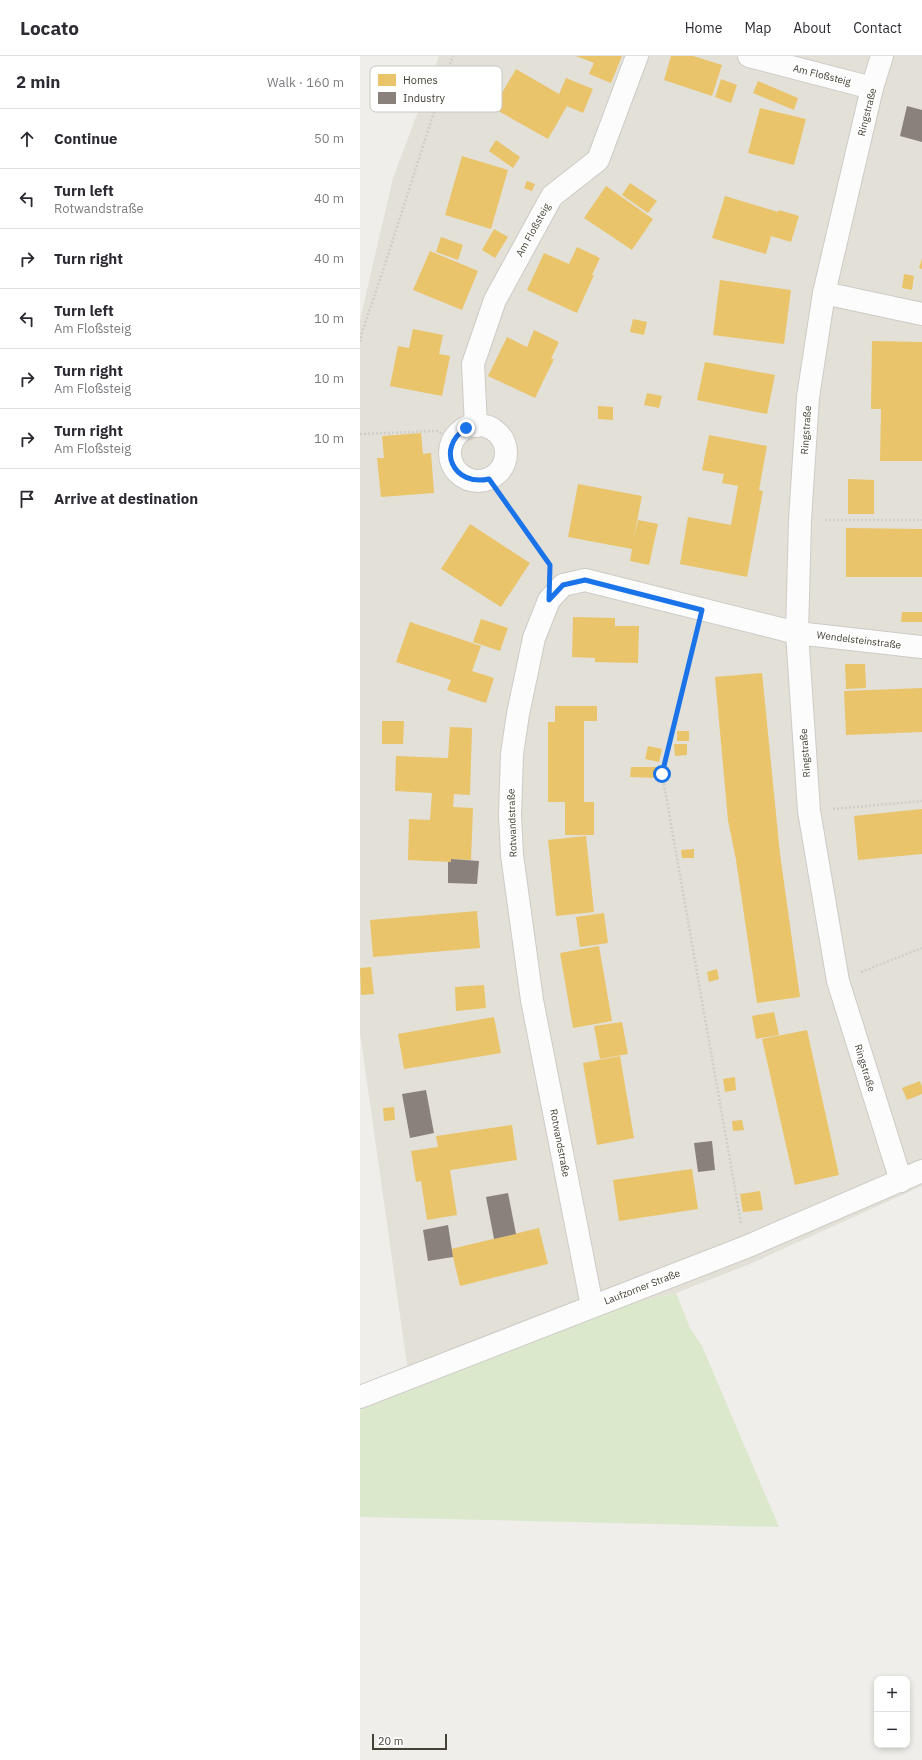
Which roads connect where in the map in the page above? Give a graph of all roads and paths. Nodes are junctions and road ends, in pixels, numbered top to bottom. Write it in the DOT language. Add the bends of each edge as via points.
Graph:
graph roads {
  1 [pos="453,56"];
  2 [pos="637,56"];
  3 [pos="749,56"];
  4 [pos="882,56"];
  5 [pos="450,66"];
  6 [pos="872,88"];
  7 [pos="434,112"];
  8 [pos="824,293"];
  9 [pos="922,314"];
  10 [pos="360,342"];
  11 [pos="476,426"];
  12 [pos="360,434"];
  13 [pos="453,441"];
  14 [pos="489,479"];
  15 [pos="800,520"];
  16 [pos="922,520"];
  17 [pos="549,600"];
  18 [pos="702,610"];
  19 [pos="797,633"];
  20 [pos="922,647"];
  21 [pos="922,801"];
  22 [pos="809,811"];
  23 [pos="922,948"];
  24 [pos="838,981"];
  25 [pos="922,1171"];
  26 [pos="901,1181"];
  27 [pos="746,1247"];
  28 [pos="592,1306"];
  29 [pos="360,1397"];
  1 -- 5 [label="path"];
  2 -- 11 [label="street, Am Floßsteig" via="598,160 552,196 495,300 473,364"];
  3 -- 6 [label="street, Am Floßsteig"];
  4 -- 6 [label="street, Ringstraße"];
  6 -- 8 [label="street, Ringstraße"];
  7 -- 10 [label="path"];
  8 -- 9 [label="street"];
  8 -- 15 [label="street, Ringstraße" via="808,397"];
  11 -- 13 [label="street" via="466,428"];
  11 -- 14 [label="street" via="489,428 498,434 503,442 506,455 502,467"];
  12 -- 13 [label="path" via="437,431"];
  13 -- 14 [label="street" via="451,461 456,470 468,480"];
  14 -- 17 [label="path" via="550,565"];
  15 -- 16 [label="path"];
  15 -- 19 [label="street, Ringstraße"];
  17 -- 18 [label="street, Rotwandstraße" via="563,585 585,580"];
  17 -- 28 [label="street, Rotwandstraße" via="534,638 516,727 510,784 512,855 532,1000"];
  18 -- 19 [label="street, Rotwandstraße"];
  18 -- 27 [label="path" via="662,774"];
  19 -- 20 [label="street, Wendelsteinstraße"];
  19 -- 22 [label="street, Ringstraße"];
  21 -- 22 [label="path"];
  22 -- 24 [label="street, Ringstraße"];
  23 -- 24 [label="path"];
  24 -- 26 [label="street, Ringstraße"];
  25 -- 26 [label="street, Laufzorner Straße"];
  26 -- 27 [label="street, Laufzorner Straße"];
  27 -- 28 [label="street, Laufzorner Straße"];
  28 -- 29 [label="street, Laufzorner Straße"];
}
